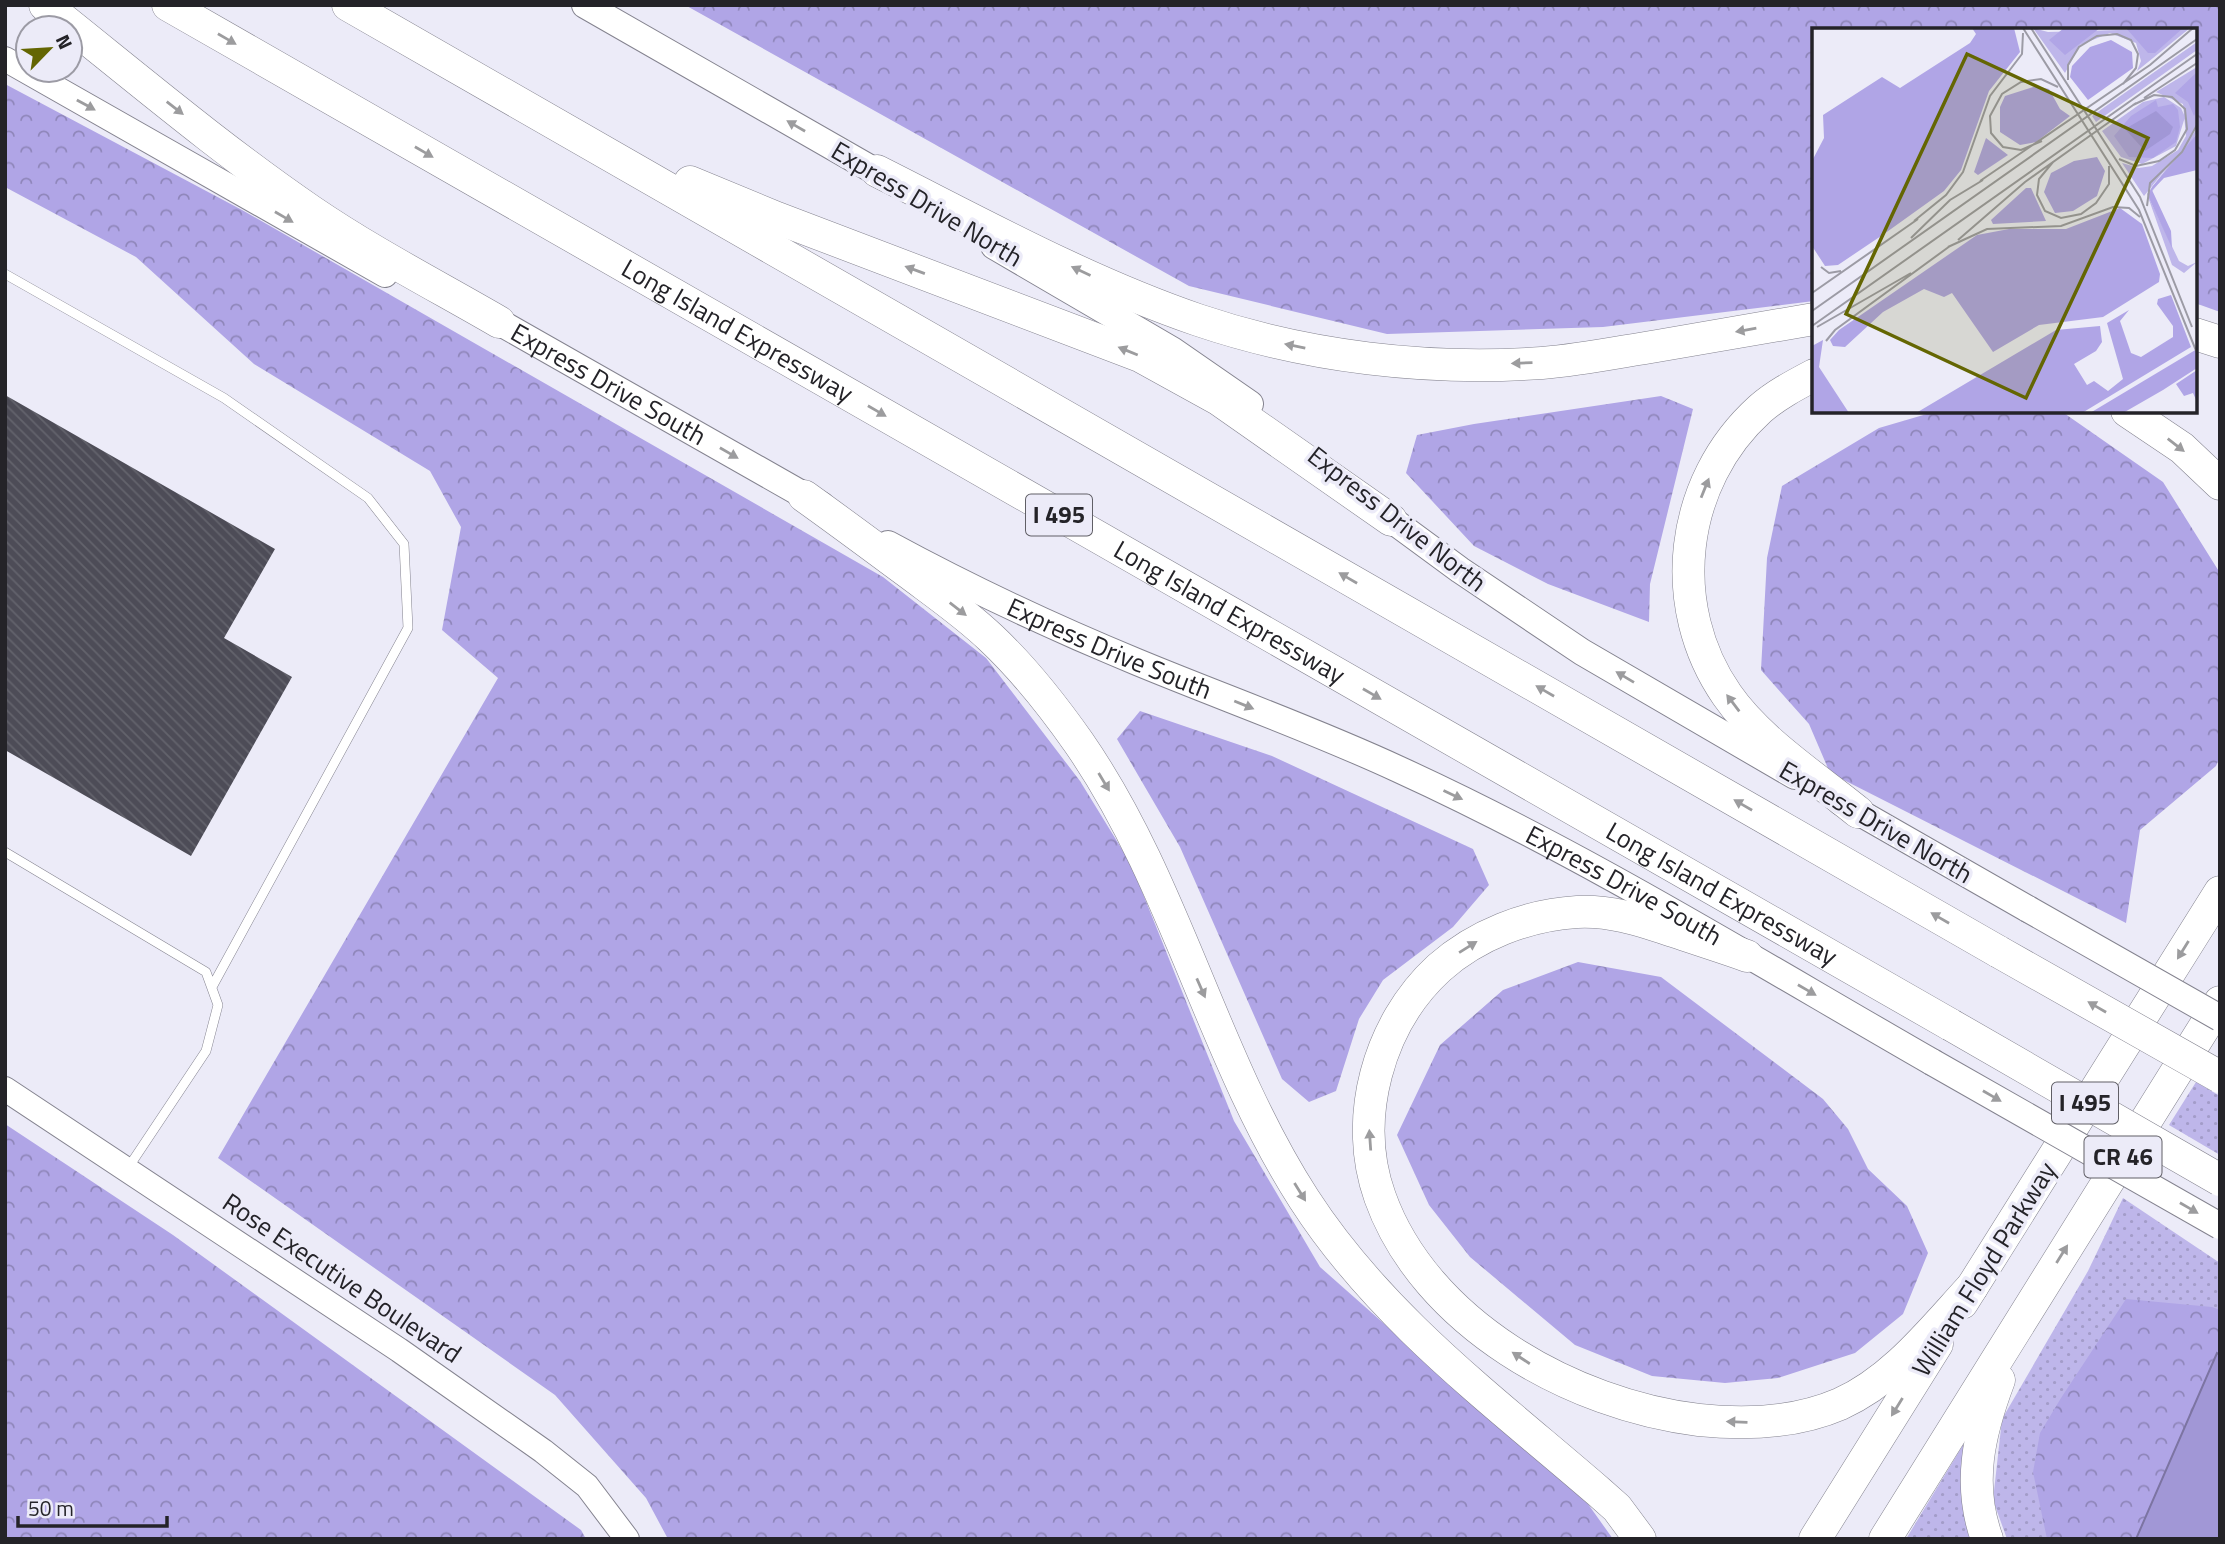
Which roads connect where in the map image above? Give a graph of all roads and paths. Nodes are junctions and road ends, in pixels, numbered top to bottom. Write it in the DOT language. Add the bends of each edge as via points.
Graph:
graph roads {
  1 [pos="45,5"];
  2 [pos="168,5"];
  3 [pos="348,5"];
  4 [pos="585,5"];
  5 [pos="5,59"];
  6 [pos="568,131"];
  7 [pos="877,172"];
  8 [pos="5,274"];
  9 [pos="1812,319"];
  10 [pos="499,322"];
  11 [pos="2197,335"];
  12 [pos="2220,342"];
  13 [pos="1812,376"];
  14 [pos="2130,413"];
  15 [pos="2220,484"];
  16 [pos="804,496"];
  17 [pos="1391,520"];
  18 [pos="1858,812"];
  19 [pos="5,852"];
  20 [pos="2220,892"];
  21 [pos="1747,956"];
  22 [pos="212,988"];
  23 [pos="2220,1002"];
  24 [pos="2220,1018"];
  25 [pos="2220,1077"];
  26 [pos="5,1089"];
  27 [pos="126,1170"];
  28 [pos="2220,1180"];
  29 [pos="2220,1226"];
  30 [pos="1972,1287"];
  31 [pos="2026,1312"];
  32 [pos="627,1539"];
  33 [pos="1640,1539"];
  34 [pos="1815,1539"];
  35 [pos="1885,1539"];
  36 [pos="1987,1539"];
  1 -- 10 [label="highway, one-way" via="311,211"];
  2 -- 28 [label="highway, Long Island Expressway / I 495, one-way, bridge"];
  3 -- 6 [label="highway"];
  7 -- 4 [label="main road, Express Drive North, one-way"];
  5 -- 10 [label="street, Express Drive South, one-way" via="406,287"];
  17 -- 6 [label="highway, one-way" via="1218,399 1140,356 777,218"];
  25 -- 6 [label="highway, one-way, bridge"];
  9 -- 7 [label="highway, one-way" via="1543,363 1454,364 1349,355 1256,338 1138,297"];
  7 -- 17 [label="main road, Express Drive North" via="1217,379"];
  8 -- 22 [label="lane" via="224,398 368,498 404,544 408,628"];
  10 -- 16 [label="main road, Express Drive South, one-way"];
  11 -- 12 [label="highway"];
  18 -- 13 [label="highway, one-way" via="1742,715 1714,675 1690,606 1691,535 1714,467 1761,409"];
  14 -- 15 [label="highway, one-way" via="2182,448"];
  16 -- 21 [label="main road, Express Drive South, one-way" via="1031,616 1460,798"];
  16 -- 33 [label="highway, one-way" via="971,620 1014,661 1058,715 1096,768 1127,824 1255,1109 1322,1226 1393,1311 1617,1508"];
  18 -- 17 [label="main road, Express Drive North, one-way" via="1581,652"];
  18 -- 24 [label="main road, Express Drive North, bridge"];
  19 -- 22 [label="lane" via="206,972"];
  20 -- 30 [label="highway, William Floyd Parkway / CR 46, one-way"];
  21 -- 29 [label="main road, Express Drive South, one-way, bridge"];
  30 -- 21 [label="highway, one-way" via="1894,1369 1858,1395 1795,1417 1717,1422 1630,1406 1549,1375 1475,1325 1432,1283 1402,1243 1373,1172 1372,1091 1379,1063 1404,1010 1438,969 1502,929 1578,912 1631,917"];
  22 -- 27 [label="lane" via="218,1005 206,1051"];
  31 -- 23 [label="highway, CR 46, one-way"];
  26 -- 27 [label="street, Rose Executive Boulevard"];
  27 -- 32 [label="street, Rose Executive Boulevard" via="543,1451 587,1486"];
  30 -- 34 [label="highway, William Floyd Parkway / CR 46, one-way"];
  31 -- 35 [label="highway, CR 46"];
  31 -- 36 [label="highway" via="1981,1433 1978,1492"];
}
